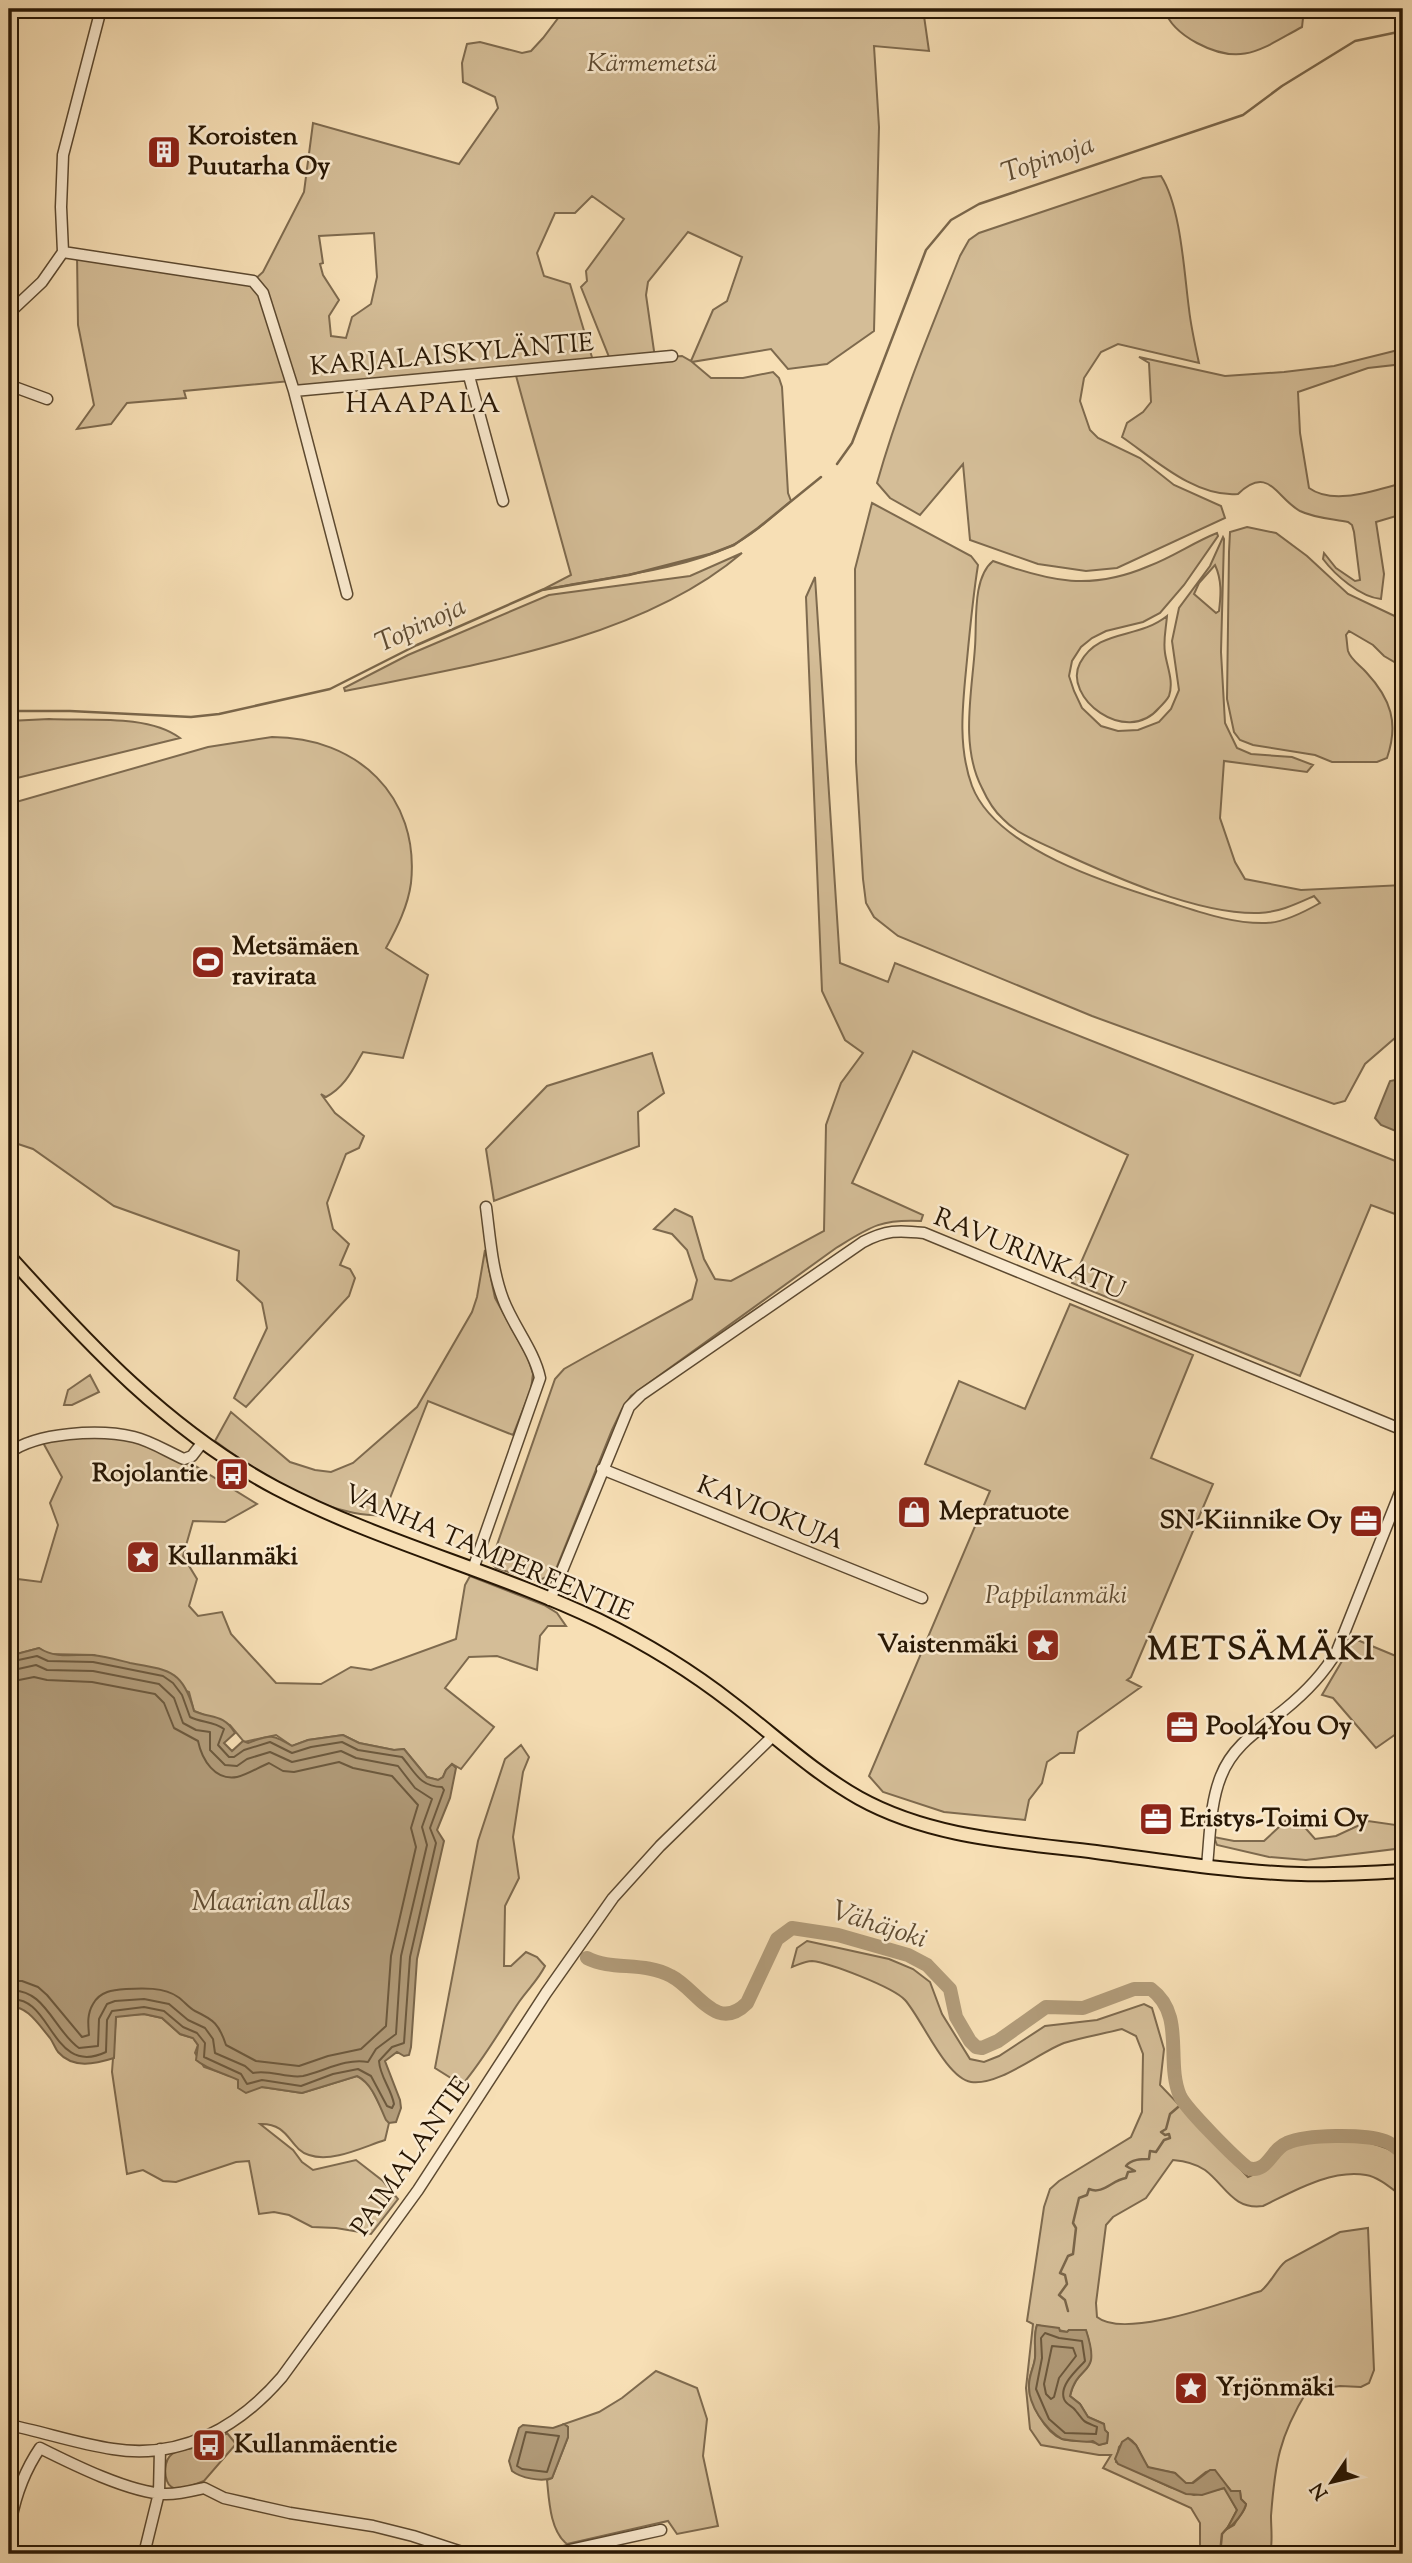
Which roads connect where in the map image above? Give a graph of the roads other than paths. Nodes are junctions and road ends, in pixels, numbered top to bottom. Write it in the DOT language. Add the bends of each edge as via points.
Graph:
graph roads {
  1 [pos="101,9"];
  2 [pos="63,252"];
  3 [pos="9,313"];
  4 [pos="673,356"];
  5 [pos="469,376"];
  6 [pos="9,385"];
  7 [pos="294,391"];
  8 [pos="47,399"];
  9 [pos="503,500"];
  10 [pos="347,594"];
  11 [pos="486,1207"];
  12 [pos="9,1256"];
  13 [pos="1403,1430"];
  14 [pos="202,1443"];
  15 [pos="9,1453"];
  16 [pos="602,1469"];
  17 [pos="1403,1485"];
  18 [pos="473,1569"];
  19 [pos="922,1598"];
  20 [pos="550,1600"];
  21 [pos="773,1736"];
  22 [pos="1207,1866"];
  23 [pos="1403,1871"];
  24 [pos="9,2424"];
  25 [pos="160,2449"];
  26 [pos="159,2493"];
  27 [pos="11,2520"];
  28 [pos="661,2530"];
  29 [pos="144,2554"];
  30 [pos="468,2554"];
  31 [pos="552,2554"];
  1 -- 2 [label="street" via="63,155"];
  2 -- 3 [label="street" via="42,282"];
  2 -- 7 [label="street, KARJALAISKYLÄNTIE" via="253,281 263,293"];
  4 -- 5 [label="street, KARJALAISKYLÄNTIE"];
  5 -- 7 [label="street, KARJALAISKYLÄNTIE"];
  5 -- 9 [label="street"];
  6 -- 8 [label="street"];
  7 -- 10 [label="street"];
  11 -- 18 [label="street" via="496,1280 540,1378"];
  12 -- 14 [label="main road, VANHA TAMPEREENTIE" via="130,1384"];
  13 -- 16 [label="street, RAVURINKATU" via="924,1233 901,1230 882,1232 863,1242 641,1395 629,1407"];
  14 -- 15 [label="street" via="184,1459 136,1437 96,1432 41,1439"];
  14 -- 18 [label="main road, VANHA TAMPEREENTIE" via="293,1496 360,1527"];
  16 -- 19 [label="street, KAVIOKUJA"];
  16 -- 20 [label="street, RAVURINKATU"];
  17 -- 22 [label="street" via="1330,1663 1311,1686 1246,1739 1222,1774 1213,1807"];
  18 -- 20 [label="main road, VANHA TAMPEREENTIE"];
  20 -- 21 [label="main road, VANHA TAMPEREENTIE" via="659,1653 709,1685"];
  21 -- 22 [label="main road, VANHA TAMPEREENTIE" via="855,1795 893,1814 945,1831"];
  21 -- 25 [label="street, PAIMALANTIE" via="613,1898 418,2190 266,2396 220,2431 188,2445"];
  22 -- 23 [label="main road, VANHA TAMPEREENTIE" via="1295,1874"];
  24 -- 25 [label="street, PAIMALANTIE" via="116,2450"];
  25 -- 26 [label="street"];
  26 -- 27 [label="street" via="94,2474 40,2448 25,2474"];
  26 -- 29 [label="street"];
  26 -- 30 [label="street" via="204,2488 224,2498 373,2526"];
  28 -- 31 [label="street"];
}
